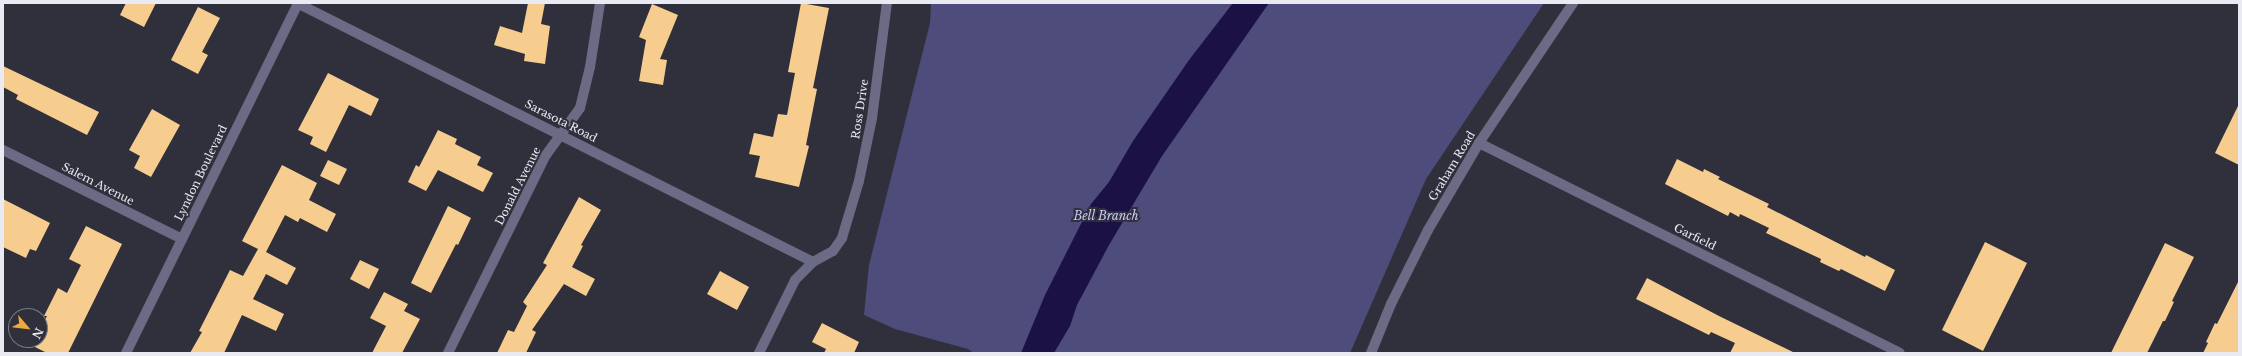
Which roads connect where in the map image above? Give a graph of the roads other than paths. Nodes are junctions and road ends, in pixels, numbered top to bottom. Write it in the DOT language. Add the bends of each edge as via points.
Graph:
graph roads {
  1 [pos="298,3"];
  2 [pos="600,3"];
  3 [pos="887,3"];
  4 [pos="1573,3"];
  5 [pos="562,135"];
  6 [pos="1479,143"];
  7 [pos="3,150"];
  8 [pos="182,239"];
  9 [pos="813,262"];
  10 [pos="126,353"];
  11 [pos="448,353"];
  12 [pos="759,353"];
  13 [pos="1371,353"];
  14 [pos="1900,353"];
  1 -- 5 [label="street, Sarasota Road"];
  1 -- 8 [label="street, Lyndon Boulevard"];
  2 -- 5 [label="street, Donald Avenue" via="590,67 580,108"];
  3 -- 9 [label="street, Ross Drive" via="872,118 859,181 842,238 833,251"];
  4 -- 6 [label="street, Graham Road"];
  5 -- 9 [label="street, Sarasota Road"];
  5 -- 11 [label="street, Donald Avenue" via="546,155"];
  6 -- 13 [label="street, Graham Road" via="1412,260"];
  6 -- 14 [label="street, Garfield"];
  7 -- 8 [label="street, Salem Avenue"];
  8 -- 10 [label="street, Lyndon Boulevard"];
  9 -- 12 [label="street" via="795,280"];
}
